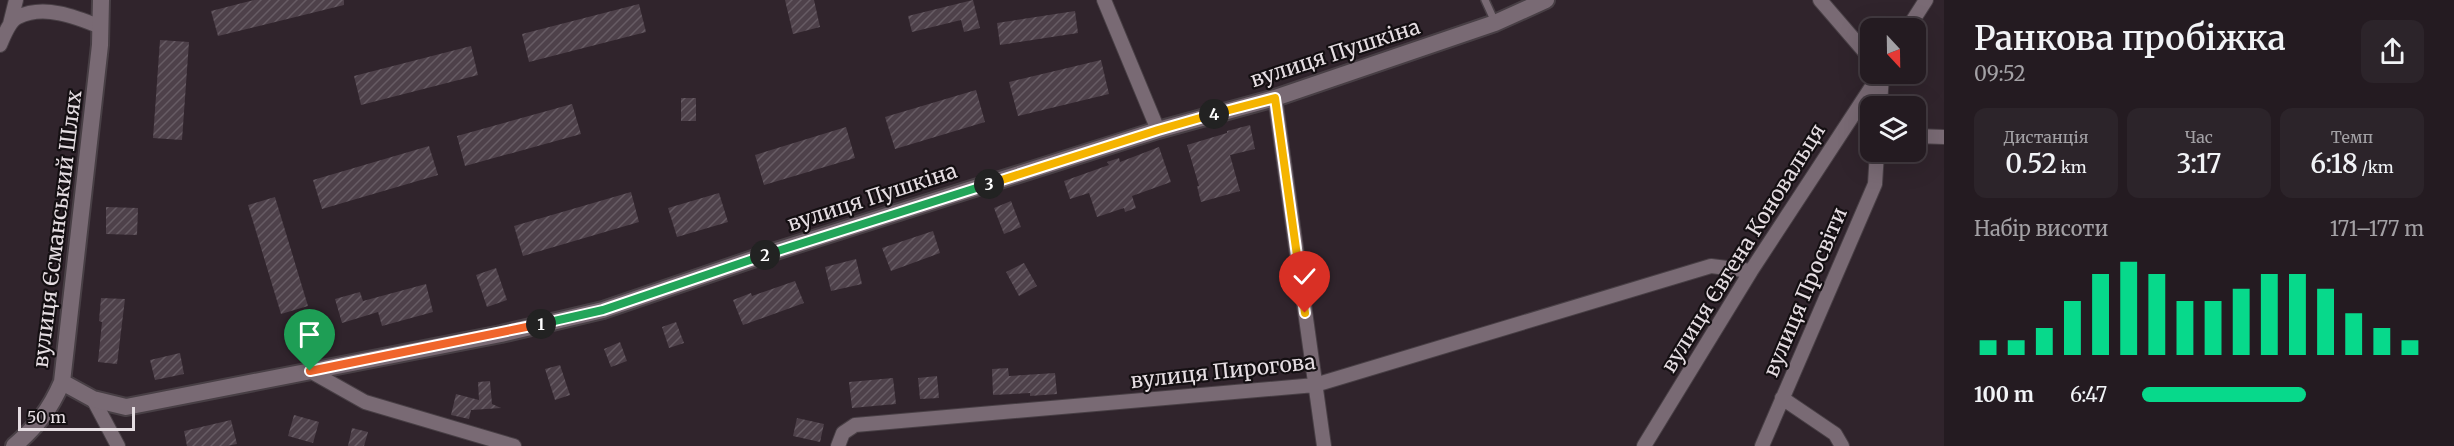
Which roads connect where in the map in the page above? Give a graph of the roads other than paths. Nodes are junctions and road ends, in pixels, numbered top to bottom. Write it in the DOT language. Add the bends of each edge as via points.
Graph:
graph roads {
  1 [pos="16,0"];
  2 [pos="101,0"];
  3 [pos="1485,0"];
  4 [pos="1546,0"];
  5 [pos="1821,0"];
  6 [pos="1926,0"];
  7 [pos="1107,1"];
  8 [pos="1914,18"];
  9 [pos="1495,23"];
  10 [pos="9,26"];
  11 [pos="101,27"];
  12 [pos="0,45"];
  13 [pos="1860,46"];
  14 [pos="1874,84"];
  15 [pos="1275,98"];
  16 [pos="1158,130"];
  17 [pos="1926,136"];
  18 [pos="1944,137"];
  19 [pos="1876,162"];
  20 [pos="1751,271"];
  21 [pos="310,371"];
  22 [pos="62,382"];
  23 [pos="1315,385"];
  24 [pos="1782,398"];
  25 [pos="93,399"];
  26 [pos="14,446"];
  27 [pos="118,446"];
  28 [pos="514,446"];
  29 [pos="838,446"];
  30 [pos="1324,446"];
  31 [pos="1644,446"];
  32 [pos="1762,446"];
  33 [pos="1842,446"];
  1 -- 10 [label="street"];
  2 -- 11 [label="street, вулиця Єсманський Шлях"];
  3 -- 9 [label="lane"];
  4 -- 9 [label="street, вулиця Пушкіна"];
  5 -- 13 [label="street"];
  6 -- 8 [label="street"];
  7 -- 16 [label="street"];
  9 -- 15 [label="street, вулиця Пушкіна"];
  10 -- 11 [label="street" via="17,17 58,12"];
  10 -- 12 [label="street"];
  11 -- 22 [label="street, вулиця Єсманський Шлях"];
  14 -- 20 [label="street, вулиця Євгена Коновальця"];
  15 -- 16 [label="street, вулиця Пушкіна"];
  15 -- 23 [label="street"];
  16 -- 21 [label="street, вулиця Пушкіна" via="603,310"];
  17 -- 18 [label="street"];
  19 -- 24 [label="street, вулиця Просвіти" via="1875,184"];
  20 -- 23 [label="street, вулиця Пирогова" via="1711,266"];
  20 -- 31 [label="street, вулиця Євгена Коновальця"];
  21 -- 25 [label="street, вулиця Пушкіна" via="126,407"];
  21 -- 28 [label="street" via="365,402"];
  22 -- 25 [label="street, вулиця Пушкіна"];
  22 -- 26 [label="street, вулиця Єсманський Шлях" via="52,406"];
  23 -- 29 [label="street, вулиця Пирогова" via="855,425 843,433"];
  23 -- 30 [label="street"];
  24 -- 32 [label="street, вулиця Просвіти"];
  24 -- 33 [label="street" via="1835,434"];
  25 -- 27 [label="street"];
}
